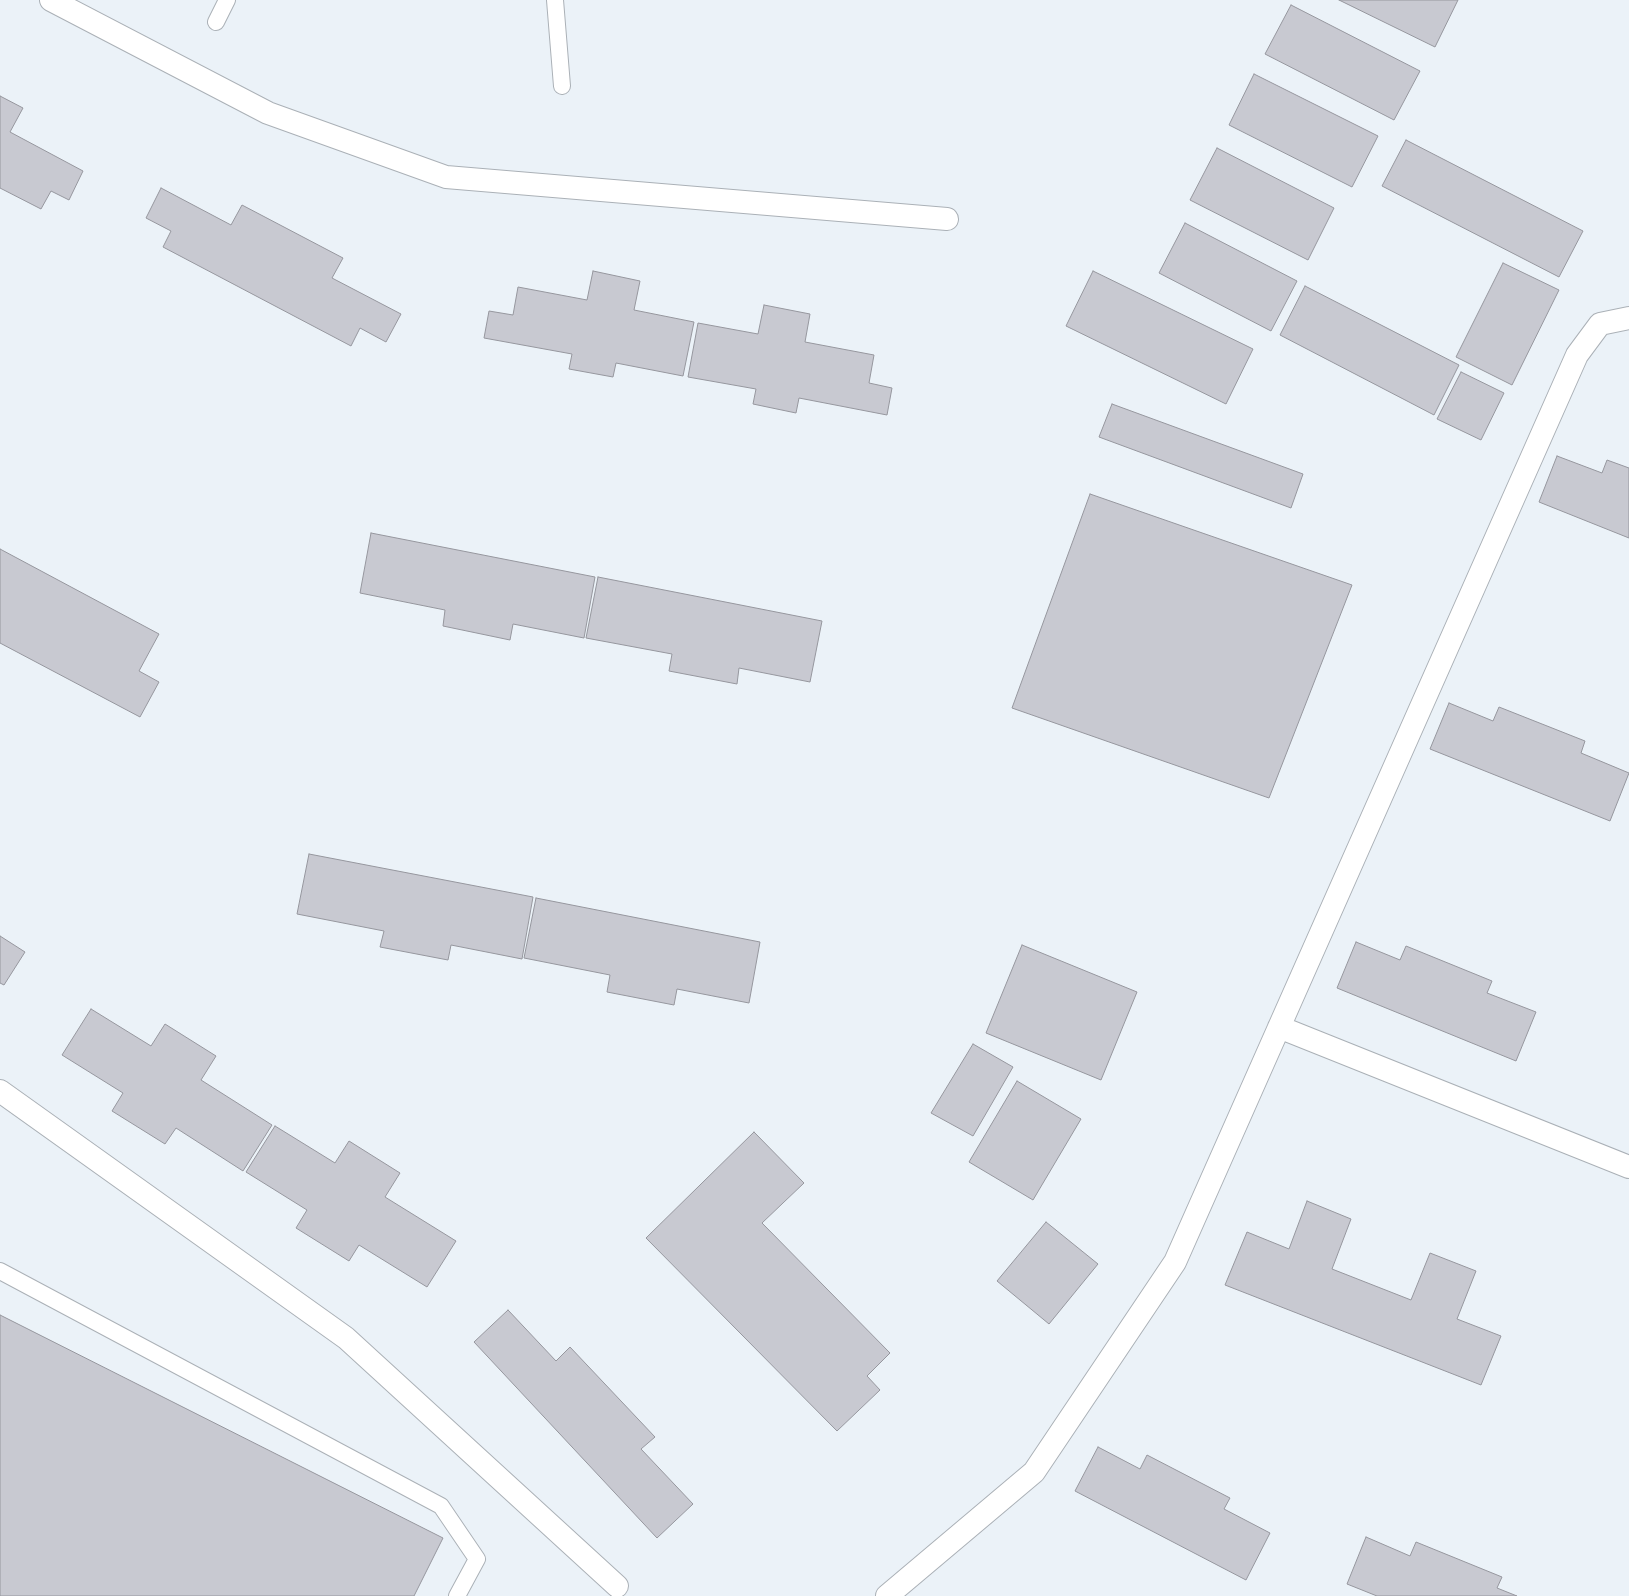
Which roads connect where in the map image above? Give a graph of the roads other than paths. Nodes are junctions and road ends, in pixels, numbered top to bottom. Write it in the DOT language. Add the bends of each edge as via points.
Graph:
graph roads {
  1 [pos="52,0"];
  2 [pos="227,0"];
  3 [pos="555,0"];
  4 [pos="216,22"];
  5 [pos="562,86"];
  6 [pos="947,218"];
  7 [pos="1629,318"];
  8 [pos="1279,1027"];
  9 [pos="0,1091"];
  10 [pos="1629,1167"];
  11 [pos="0,1271"];
  12 [pos="617,1586"];
  13 [pos="457,1596"];
  14 [pos="887,1596"];
  1 -- 6 [label="street" via="268,113 446,177"];
  2 -- 4 [label="lane"];
  3 -- 5 [label="lane"];
  7 -- 8 [label="street" via="1600,324 1577,354"];
  8 -- 10 [label="street"];
  8 -- 14 [label="street" via="1175,1262 1034,1472"];
  9 -- 12 [label="street" via="346,1338"];
  11 -- 13 [label="lane" via="441,1506 477,1559"];
}
